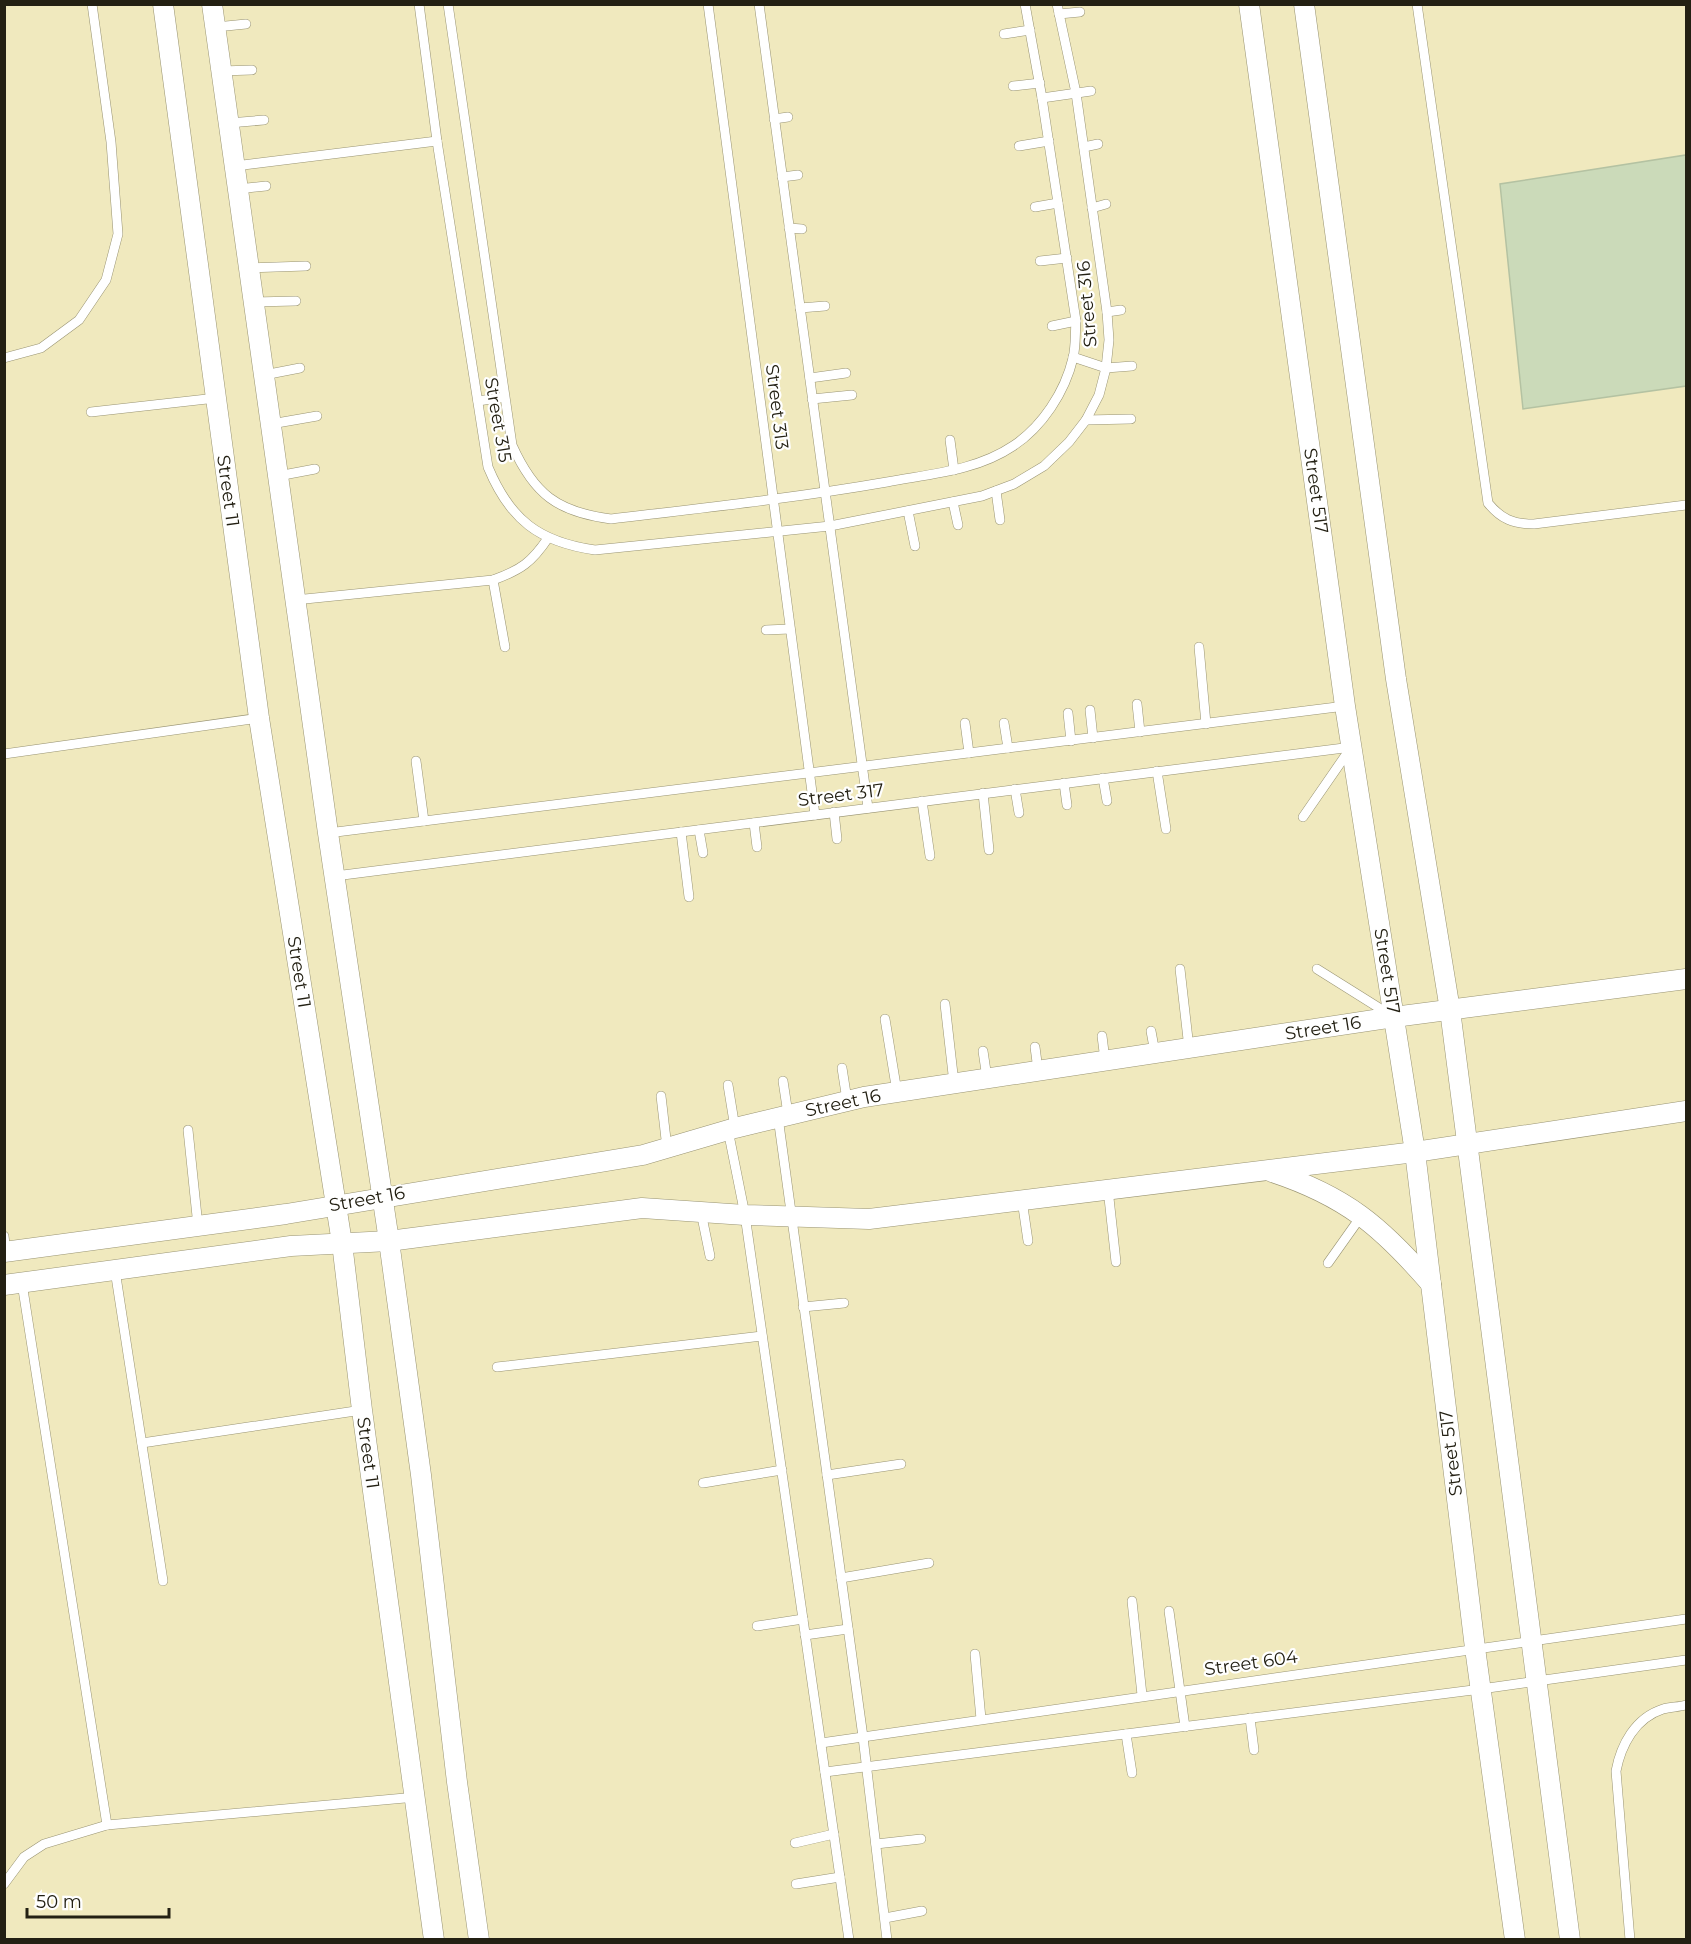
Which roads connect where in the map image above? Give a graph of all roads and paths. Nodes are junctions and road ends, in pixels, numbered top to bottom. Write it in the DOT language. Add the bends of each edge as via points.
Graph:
graph roads {
  1 [pos="92,4"];
  2 [pos="163,4"];
  3 [pos="212,4"];
  4 [pos="418,4"];
  5 [pos="448,4"];
  6 [pos="708,4"];
  7 [pos="759,4"];
  8 [pos="1025,4"];
  9 [pos="1250,4"];
  10 [pos="1304,4"];
  11 [pos="1417,4"];
  12 [pos="1058,9"];
  13 [pos="1080,12"];
  14 [pos="246,24"];
  15 [pos="216,27"];
  16 [pos="1030,30"];
  17 [pos="1004,34"];
  18 [pos="252,70"];
  19 [pos="221,71"];
  20 [pos="1040,83"];
  21 [pos="1013,86"];
  22 [pos="1091,91"];
  23 [pos="1076,93"];
  24 [pos="1042,98"];
  25 [pos="788,117"];
  26 [pos="774,119"];
  27 [pos="264,120"];
  28 [pos="229,123"];
  29 [pos="437,141"];
  30 [pos="1049,141"];
  31 [pos="1098,144"];
  32 [pos="1019,146"];
  33 [pos="1084,147"];
  34 [pos="235,166"];
  35 [pos="798,175"];
  36 [pos="782,177"];
  37 [pos="266,186"];
  38 [pos="238,189"];
  39 [pos="1058,203"];
  40 [pos="1107,204"];
  41 [pos="1035,207"];
  42 [pos="1092,208"];
  43 [pos="789,228"];
  44 [pos="802,229"];
  45 [pos="1067,258"];
  46 [pos="1040,261"];
  47 [pos="306,266"];
  48 [pos="249,268"];
  49 [pos="296,301"];
  50 [pos="253,302"];
  51 [pos="825,306"];
  52 [pos="800,308"];
  53 [pos="1121,310"];
  54 [pos="1107,312"];
  55 [pos="1076,321"];
  56 [pos="1052,326"];
  57 [pos="1073,357"];
  58 [pos="4,358"];
  59 [pos="1132,366"];
  60 [pos="1106,368"];
  61 [pos="300,369"];
  62 [pos="846,373"];
  63 [pos="264,375"];
  64 [pos="810,378"];
  65 [pos="852,395"];
  66 [pos="504,397"];
  67 [pos="216,398"];
  68 [pos="812,399"];
  69 [pos="478,401"];
  70 [pos="91,412"];
  71 [pos="316,416"];
  72 [pos="1131,419"];
  73 [pos="1086,420"];
  74 [pos="271,424"];
  75 [pos="950,440"];
  76 [pos="315,469"];
  77 [pos="954,470"];
  78 [pos="278,476"];
  79 [pos="996,491"];
  80 [pos="825,493"];
  81 [pos="773,499"];
  82 [pos="953,502"];
  83 [pos="1686,505"];
  84 [pos="908,511"];
  85 [pos="1000,520"];
  86 [pos="958,525"];
  87 [pos="830,526"];
  88 [pos="777,533"];
  89 [pos="549,538"];
  90 [pos="915,546"];
  91 [pos="493,580"];
  92 [pos="295,600"];
  93 [pos="790,629"];
  94 [pos="766,630"];
  95 [pos="505,647"];
  96 [pos="1199,647"];
  97 [pos="1137,704"];
  98 [pos="1346,706"];
  99 [pos="1090,710"];
  100 [pos="1068,713"];
  101 [pos="259,718"];
  102 [pos="965,723"];
  103 [pos="1004,723"];
  104 [pos="1206,724"];
  105 [pos="1140,732"];
  106 [pos="1093,738"];
  107 [pos="1071,741"];
  108 [pos="1352,747"];
  109 [pos="1008,748"];
  110 [pos="969,753"];
  111 [pos="4,754"];
  112 [pos="416,761"];
  113 [pos="862,767"];
  114 [pos="1157,771"];
  115 [pos="809,773"];
  116 [pos="1103,778"];
  117 [pos="1064,783"];
  118 [pos="1015,789"];
  119 [pos="982,793"];
  120 [pos="922,801"];
  121 [pos="1107,801"];
  122 [pos="1067,805"];
  123 [pos="868,808"];
  124 [pos="834,812"];
  125 [pos="1018,813"];
  126 [pos="815,815"];
  127 [pos="1303,817"];
  128 [pos="424,821"];
  129 [pos="754,823"];
  130 [pos="1166,829"];
  131 [pos="699,830"];
  132 [pos="681,832"];
  133 [pos="328,833"];
  134 [pos="837,839"];
  135 [pos="757,847"];
  136 [pos="989,850"];
  137 [pos="703,853"];
  138 [pos="930,856"];
  139 [pos="335,876"];
  140 [pos="689,897"];
  141 [pos="1180,969"];
  142 [pos="1317,969"];
  143 [pos="1686,979"];
  144 [pos="945,1004"];
  145 [pos="1450,1010"];
  146 [pos="1394,1017"];
  147 [pos="885,1018"];
  148 [pos="1151,1031"];
  149 [pos="1102,1036"];
  150 [pos="1035,1047"];
  151 [pos="1189,1048"];
  152 [pos="983,1051"];
  153 [pos="1155,1053"];
  154 [pos="1105,1060"];
  155 [pos="842,1068"];
  156 [pos="1038,1070"];
  157 [pos="987,1078"];
  158 [pos="783,1082"];
  159 [pos="954,1083"];
  160 [pos="728,1085"];
  161 [pos="897,1092"];
  162 [pos="661,1096"];
  163 [pos="847,1100"];
  164 [pos="1686,1112"];
  165 [pos="783,1116"];
  166 [pos="731,1129"];
  167 [pos="188,1130"];
  168 [pos="1466,1143"];
  169 [pos="667,1148"];
  170 [pos="1415,1152"];
  171 [pos="1267,1170"];
  172 [pos="1108,1189"];
  173 [pos="382,1197"];
  174 [pos="1022,1200"];
  175 [pos="335,1205"];
  176 [pos="701,1212"];
  177 [pos="745,1215"];
  178 [pos="1362,1215"];
  179 [pos="791,1218"];
  180 [pos="198,1226"];
  181 [pos="389,1241"];
  182 [pos="1028,1241"];
  183 [pos="342,1243"];
  184 [pos="5,1247"];
  185 [pos="710,1256"];
  186 [pos="1116,1262"];
  187 [pos="1328,1263"];
  188 [pos="115,1270"];
  189 [pos="13,1284"];
  190 [pos="1431,1284"];
  191 [pos="844,1303"];
  192 [pos="803,1307"];
  193 [pos="762,1336"];
  194 [pos="497,1367"];
  195 [pos="362,1410"];
  196 [pos="142,1443"];
  197 [pos="902,1464"];
  198 [pos="782,1470"];
  199 [pos="827,1475"];
  200 [pos="703,1483"];
  201 [pos="929,1563"];
  202 [pos="841,1578"];
  203 [pos="163,1581"];
  204 [pos="1132,1601"];
  205 [pos="1169,1611"];
  206 [pos="803,1619"];
  207 [pos="1686,1620"];
  208 [pos="757,1626"];
  209 [pos="848,1629"];
  210 [pos="806,1635"];
  211 [pos="1530,1641"];
  212 [pos="1475,1648"];
  213 [pos="975,1654"];
  214 [pos="1686,1660"];
  215 [pos="1536,1681"];
  216 [pos="1480,1689"];
  217 [pos="1180,1690"];
  218 [pos="1142,1695"];
  219 [pos="1686,1706"];
  220 [pos="1250,1718"];
  221 [pos="981,1719"];
  222 [pos="1185,1726"];
  223 [pos="1126,1734"];
  224 [pos="863,1737"];
  225 [pos="821,1743"];
  226 [pos="1254,1750"];
  227 [pos="867,1766"];
  228 [pos="825,1772"];
  229 [pos="1132,1773"];
  230 [pos="416,1797"];
  231 [pos="106,1825"];
  232 [pos="834,1834"];
  233 [pos="921,1839"];
  234 [pos="795,1844"];
  235 [pos="876,1844"];
  236 [pos="840,1877"];
  237 [pos="4,1884"];
  238 [pos="796,1884"];
  239 [pos="922,1911"];
  240 [pos="885,1918"];
  241 [pos="434,1940"];
  242 [pos="479,1940"];
  243 [pos="849,1940"];
  244 [pos="887,1940"];
  245 [pos="1515,1940"];
  246 [pos="1570,1940"];
  247 [pos="1630,1940"];
  1 -- 58 [label="lane" via="111,142 118,234 106,280 79,320 40,348"];
  2 -- 67 [label="street, Street 11"];
  3 -- 15 [label="street"];
  4 -- 29 [label="lane, Street 315"];
  5 -- 66 [label="lane, Street 315"];
  6 -- 81 [label="lane, Street 313"];
  7 -- 26 [label="lane, Street 313"];
  8 -- 16 [label="lane, Street 316"];
  9 -- 98 [label="street, Street 517"];
  10 -- 145 [label="street" via="1396,679"];
  11 -- 83 [label="lane" via="1488,502 1496,513 1520,524"];
  12 -- 13 [label="lane"];
  12 -- 23 [label="lane, Street 316"];
  14 -- 15 [label="lane"];
  15 -- 19 [label="street"];
  16 -- 17 [label="lane"];
  16 -- 20 [label="lane, Street 316"];
  18 -- 19 [label="lane"];
  19 -- 28 [label="street"];
  20 -- 21 [label="lane"];
  20 -- 24 [label="lane, Street 316"];
  22 -- 23 [label="lane"];
  23 -- 24 [label="lane"];
  23 -- 33 [label="lane, Street 316"];
  24 -- 30 [label="lane, Street 316"];
  25 -- 26 [label="lane"];
  26 -- 36 [label="lane, Street 313"];
  27 -- 28 [label="lane"];
  28 -- 34 [label="street"];
  29 -- 34 [label="lane"];
  29 -- 69 [label="lane, Street 315"];
  30 -- 32 [label="lane"];
  30 -- 39 [label="lane, Street 316"];
  31 -- 33 [label="lane"];
  33 -- 42 [label="lane, Street 316"];
  34 -- 38 [label="street"];
  35 -- 36 [label="lane"];
  36 -- 43 [label="lane, Street 313"];
  37 -- 38 [label="lane"];
  38 -- 48 [label="street"];
  39 -- 41 [label="lane"];
  39 -- 45 [label="lane, Street 316"];
  40 -- 42 [label="lane"];
  42 -- 54 [label="lane, Street 316"];
  43 -- 44 [label="lane"];
  43 -- 52 [label="lane, Street 313"];
  45 -- 46 [label="lane"];
  45 -- 55 [label="lane, Street 316"];
  47 -- 48 [label="lane"];
  48 -- 50 [label="street"];
  49 -- 50 [label="lane"];
  50 -- 63 [label="street"];
  51 -- 52 [label="lane"];
  52 -- 64 [label="lane, Street 313"];
  53 -- 54 [label="lane"];
  54 -- 60 [label="lane, Street 316"];
  55 -- 56 [label="lane"];
  55 -- 57 [label="lane, Street 316"];
  57 -- 60 [label="lane"];
  57 -- 77 [label="lane, Street 316" via="1061,392 1041,422 1014,446 982,463"];
  59 -- 60 [label="lane"];
  60 -- 73 [label="lane, Street 316"];
  61 -- 63 [label="lane"];
  62 -- 64 [label="lane"];
  63 -- 74 [label="street"];
  64 -- 68 [label="lane, Street 313"];
  65 -- 68 [label="lane"];
  66 -- 69 [label="lane"];
  66 -- 81 [label="lane, Street 315" via="512,445 522,469 539,490 560,506 585,516 611,519"];
  67 -- 70 [label="lane"];
  67 -- 101 [label="street, Street 11"];
  68 -- 80 [label="lane, Street 313"];
  69 -- 89 [label="lane, Street 315" via="488,467 497,489 511,509"];
  71 -- 74 [label="lane"];
  72 -- 73 [label="lane"];
  73 -- 79 [label="lane, Street 316" via="1070,442 1044,466"];
  74 -- 78 [label="street"];
  75 -- 77 [label="lane"];
  76 -- 78 [label="lane"];
  77 -- 80 [label="lane, Street 316"];
  78 -- 92 [label="street"];
  79 -- 82 [label="lane, Street 316"];
  79 -- 85 [label="lane"];
  80 -- 81 [label="lane, Street 315"];
  80 -- 87 [label="lane, Street 313"];
  81 -- 88 [label="lane, Street 313"];
  82 -- 84 [label="lane, Street 316"];
  82 -- 86 [label="lane"];
  84 -- 87 [label="lane, Street 316"];
  84 -- 90 [label="lane"];
  87 -- 88 [label="lane, Street 315"];
  87 -- 113 [label="lane, Street 313"];
  88 -- 89 [label="lane, Street 315" via="595,550"];
  88 -- 93 [label="lane, Street 313"];
  89 -- 91 [label="lane" via="535,558 516,572"];
  91 -- 92 [label="lane"];
  91 -- 95 [label="lane"];
  92 -- 133 [label="street"];
  93 -- 94 [label="lane"];
  93 -- 115 [label="lane, Street 313"];
  96 -- 104 [label="lane"];
  97 -- 105 [label="lane"];
  98 -- 104 [label="lane, Street 317"];
  98 -- 108 [label="street, Street 517"];
  99 -- 106 [label="lane"];
  100 -- 107 [label="lane"];
  101 -- 111 [label="lane"];
  101 -- 175 [label="street, Street 11"];
  102 -- 110 [label="lane"];
  103 -- 109 [label="lane"];
  104 -- 105 [label="lane, Street 317"];
  105 -- 106 [label="lane, Street 317"];
  106 -- 107 [label="lane, Street 317"];
  107 -- 109 [label="lane, Street 317"];
  108 -- 114 [label="lane, Street 317"];
  108 -- 127 [label="lane"];
  108 -- 146 [label="street, Street 517"];
  109 -- 110 [label="lane, Street 317"];
  110 -- 113 [label="lane, Street 317"];
  112 -- 128 [label="lane"];
  113 -- 115 [label="lane, Street 317"];
  113 -- 123 [label="lane, Street 313"];
  114 -- 116 [label="lane, Street 317"];
  114 -- 130 [label="lane"];
  115 -- 126 [label="lane, Street 313"];
  115 -- 128 [label="lane, Street 317"];
  116 -- 117 [label="lane, Street 317"];
  116 -- 121 [label="lane"];
  117 -- 118 [label="lane, Street 317"];
  117 -- 122 [label="lane"];
  118 -- 119 [label="lane, Street 317"];
  118 -- 125 [label="lane"];
  119 -- 120 [label="lane, Street 317"];
  119 -- 136 [label="lane"];
  120 -- 123 [label="lane, Street 317"];
  120 -- 138 [label="lane"];
  123 -- 124 [label="lane, Street 317"];
  124 -- 126 [label="lane, Street 317"];
  124 -- 134 [label="lane"];
  126 -- 129 [label="lane, Street 317"];
  128 -- 133 [label="lane, Street 317"];
  129 -- 131 [label="lane, Street 317"];
  129 -- 135 [label="lane"];
  131 -- 132 [label="lane, Street 317"];
  131 -- 137 [label="lane"];
  132 -- 139 [label="lane, Street 317"];
  132 -- 140 [label="lane"];
  133 -- 139 [label="street"];
  139 -- 173 [label="street"];
  141 -- 151 [label="lane"];
  142 -- 146 [label="lane"];
  143 -- 145 [label="street, Street 16"];
  144 -- 159 [label="lane"];
  145 -- 146 [label="street, Street 16"];
  145 -- 168 [label="street"];
  146 -- 151 [label="street, Street 16"];
  146 -- 170 [label="street, Street 517"];
  147 -- 161 [label="lane"];
  148 -- 153 [label="lane"];
  149 -- 154 [label="lane"];
  150 -- 156 [label="lane"];
  151 -- 153 [label="street, Street 16"];
  152 -- 157 [label="lane"];
  153 -- 154 [label="street, Street 16"];
  154 -- 156 [label="street, Street 16"];
  155 -- 163 [label="lane"];
  156 -- 157 [label="street, Street 16"];
  157 -- 159 [label="street, Street 16"];
  158 -- 165 [label="lane"];
  159 -- 161 [label="street, Street 16"];
  160 -- 166 [label="lane"];
  161 -- 163 [label="street, Street 16"];
  162 -- 169 [label="lane"];
  163 -- 165 [label="street, Street 16"];
  164 -- 168 [label="street"];
  165 -- 166 [label="street, Street 16"];
  165 -- 179 [label="lane"];
  166 -- 169 [label="street, Street 16"];
  166 -- 177 [label="lane"];
  167 -- 180 [label="lane"];
  168 -- 170 [label="street"];
  168 -- 211 [label="street"];
  169 -- 173 [label="street, Street 16"];
  170 -- 171 [label="street"];
  170 -- 190 [label="street, Street 517"];
  171 -- 172 [label="street"];
  171 -- 178 [label="street" via="1322,1191"];
  172 -- 174 [label="street"];
  172 -- 186 [label="lane"];
  173 -- 175 [label="street, Street 16"];
  173 -- 181 [label="street"];
  174 -- 179 [label="street" via="869,1219"];
  174 -- 182 [label="lane"];
  175 -- 180 [label="street, Street 16"];
  175 -- 183 [label="street, Street 11"];
  176 -- 177 [label="street"];
  176 -- 181 [label="street" via="642,1208"];
  176 -- 185 [label="lane"];
  177 -- 179 [label="street"];
  177 -- 193 [label="lane"];
  178 -- 187 [label="lane"];
  178 -- 190 [label="street" via="1399,1246"];
  179 -- 192 [label="lane"];
  180 -- 184 [label="street, Street 16"];
  181 -- 183 [label="street"];
  181 -- 242 [label="street"];
  183 -- 188 [label="street" via="291,1246"];
  183 -- 195 [label="street, Street 11"];
  188 -- 189 [label="street"];
  188 -- 196 [label="lane"];
  189 -- 231 [label="lane"];
  190 -- 212 [label="street, Street 517"];
  191 -- 192 [label="lane"];
  192 -- 199 [label="lane"];
  193 -- 194 [label="lane"];
  193 -- 198 [label="lane"];
  195 -- 196 [label="lane"];
  195 -- 230 [label="street, Street 11"];
  196 -- 203 [label="lane"];
  197 -- 199 [label="lane"];
  198 -- 200 [label="lane"];
  198 -- 206 [label="lane"];
  199 -- 202 [label="lane"];
  201 -- 202 [label="lane"];
  202 -- 209 [label="lane"];
  204 -- 218 [label="lane"];
  205 -- 217 [label="lane"];
  206 -- 208 [label="lane"];
  206 -- 210 [label="lane"];
  207 -- 211 [label="lane, Street 604"];
  209 -- 210 [label="lane"];
  209 -- 224 [label="lane"];
  210 -- 225 [label="lane"];
  211 -- 212 [label="lane, Street 604"];
  211 -- 215 [label="street"];
  212 -- 216 [label="street, Street 517"];
  212 -- 217 [label="lane, Street 604"];
  213 -- 221 [label="lane"];
  214 -- 215 [label="lane"];
  215 -- 216 [label="lane"];
  215 -- 246 [label="street"];
  216 -- 220 [label="lane"];
  216 -- 245 [label="street, Street 517"];
  217 -- 218 [label="lane, Street 604"];
  217 -- 222 [label="lane"];
  218 -- 221 [label="lane, Street 604"];
  219 -- 247 [label="lane" via="1663,1709 1648,1717 1626,1740 1619,1755 1616,1772"];
  220 -- 222 [label="lane"];
  220 -- 226 [label="lane"];
  221 -- 224 [label="lane, Street 604"];
  222 -- 223 [label="lane"];
  223 -- 227 [label="lane"];
  223 -- 229 [label="lane"];
  224 -- 225 [label="lane, Street 604"];
  224 -- 227 [label="lane"];
  225 -- 228 [label="lane"];
  227 -- 228 [label="lane"];
  227 -- 235 [label="lane"];
  228 -- 232 [label="lane"];
  230 -- 231 [label="lane"];
  230 -- 241 [label="street, Street 11"];
  231 -- 237 [label="lane" via="44,1844 24,1857"];
  232 -- 234 [label="lane"];
  232 -- 236 [label="lane"];
  233 -- 235 [label="lane"];
  235 -- 240 [label="lane"];
  236 -- 238 [label="lane"];
  236 -- 243 [label="lane"];
  239 -- 240 [label="lane"];
  240 -- 244 [label="lane"];
}
